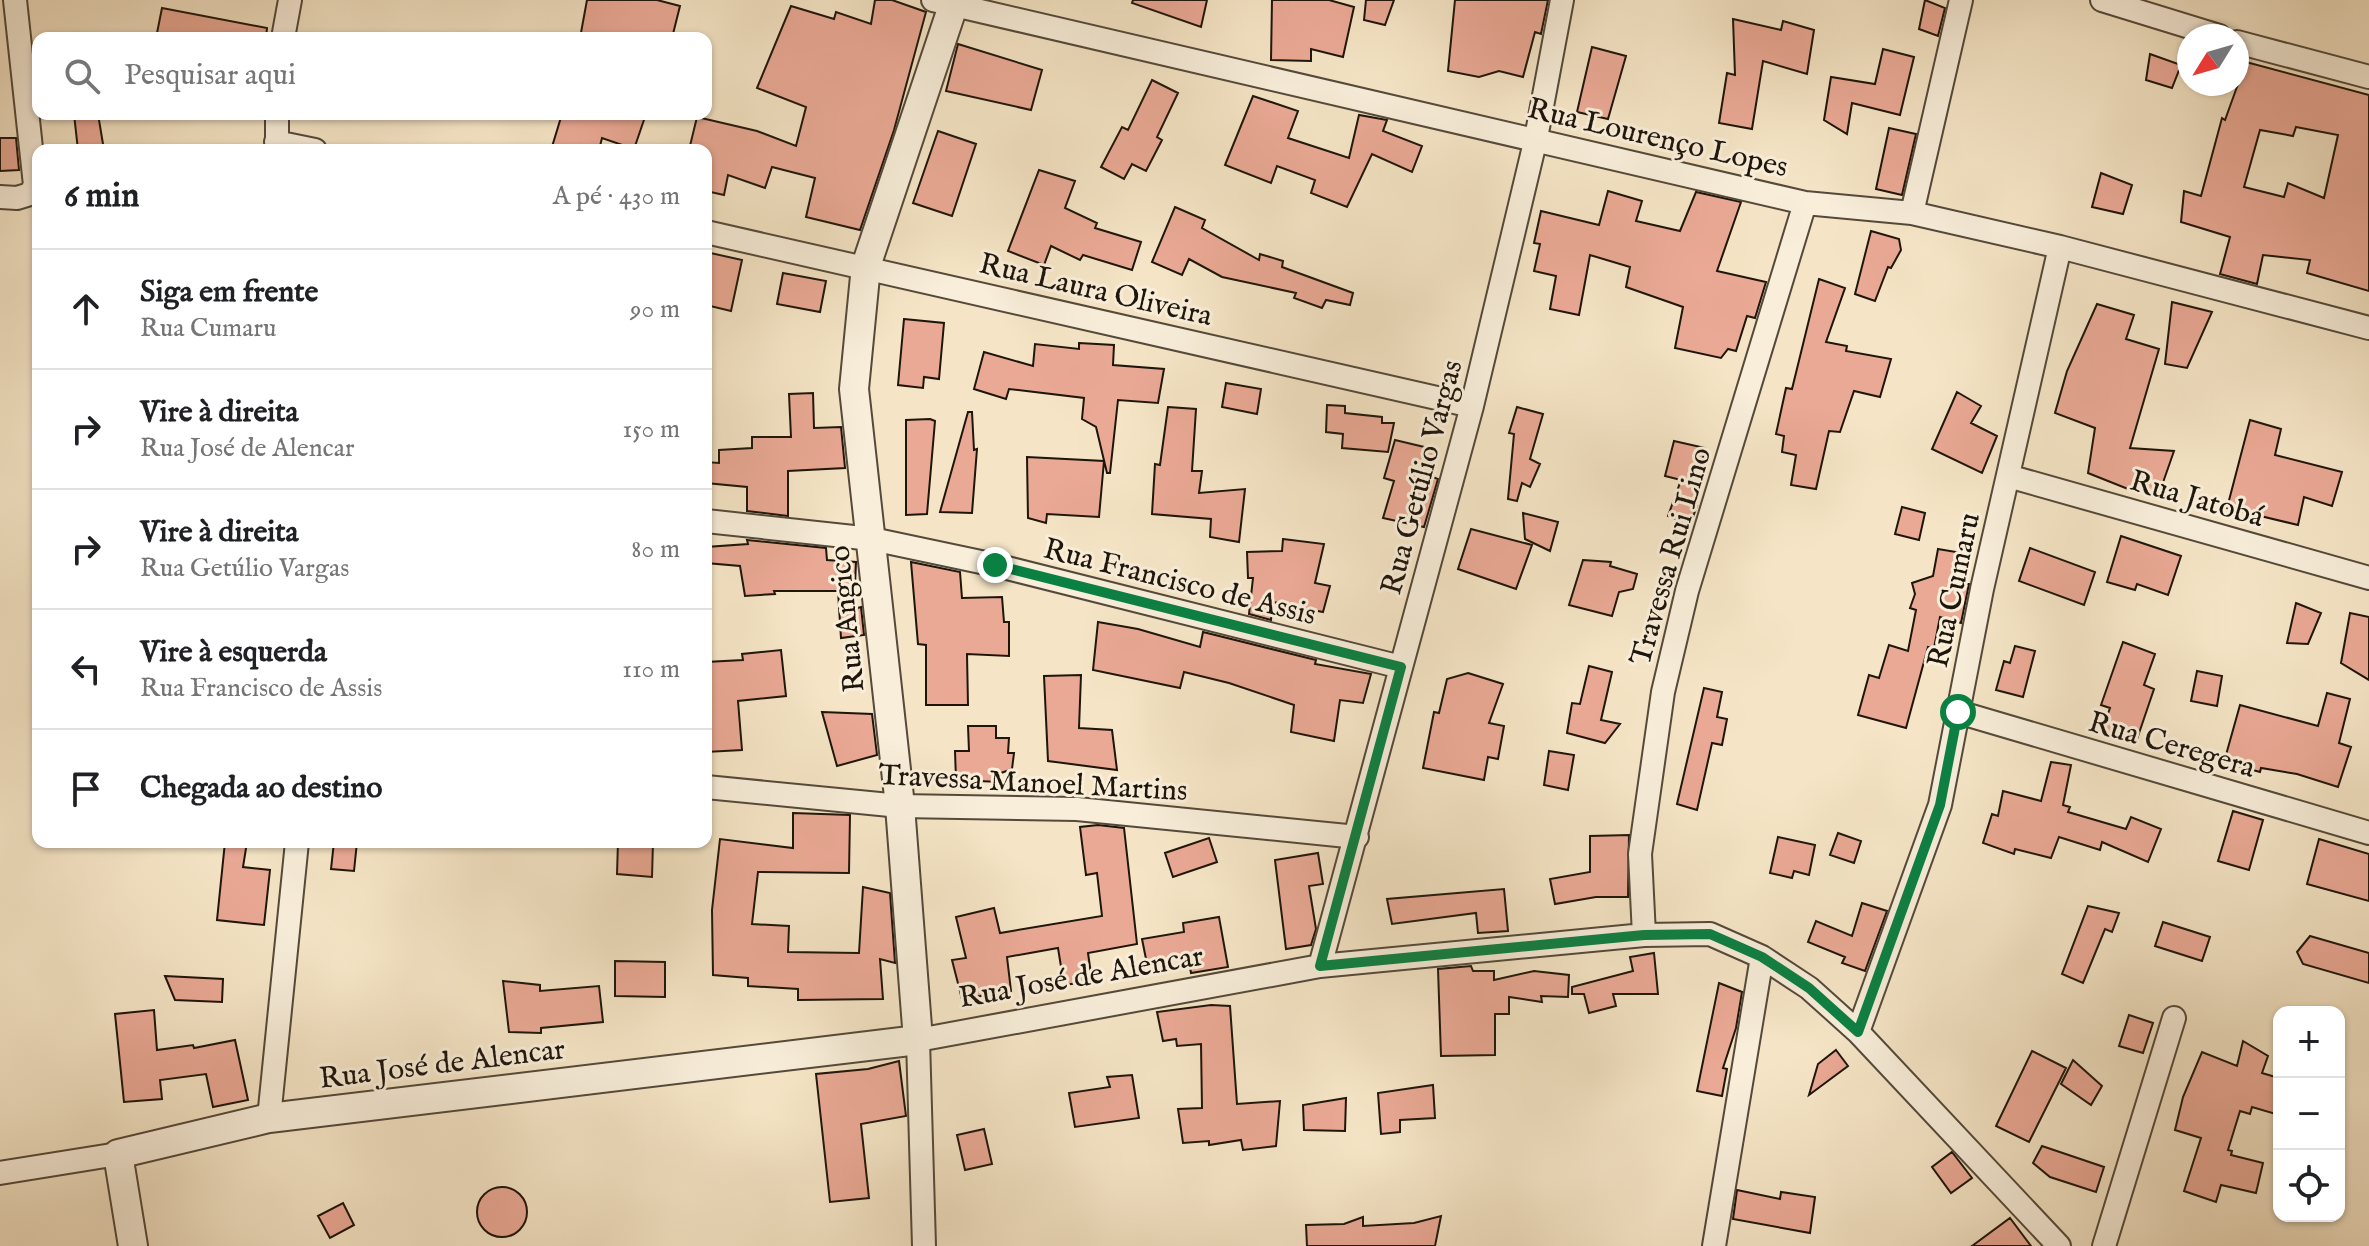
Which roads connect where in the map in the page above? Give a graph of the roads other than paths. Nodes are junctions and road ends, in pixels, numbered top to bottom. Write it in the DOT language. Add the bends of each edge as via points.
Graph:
graph roads {
  1 [pos="15,0"];
  2 [pos="290,0"];
  3 [pos="1562,0"];
  4 [pos="1961,0"];
  5 [pos="2102,0"];
  6 [pos="948,2"];
  7 [pos="2180,24"];
  8 [pos="284,32"];
  9 [pos="2249,45"];
  10 [pos="2369,77"];
  11 [pos="277,120"];
  12 [pos="1536,138"];
  13 [pos="277,144"];
  14 [pos="32,157"];
  15 [pos="32,190"];
  16 [pos="0,197"];
  17 [pos="1805,203"];
  18 [pos="1912,213"];
  19 [pos="712,233"];
  20 [pos="2060,247"];
  21 [pos="866,266"];
  22 [pos="2369,328"];
  23 [pos="1472,406"];
  24 [pos="2008,476"];
  25 [pos="712,522"];
  26 [pos="872,539"];
  27 [pos="2369,578"];
  28 [pos="1401,667"];
  29 [pos="1958,712"];
  30 [pos="712,788"];
  31 [pos="900,806"];
  32 [pos="2369,833"];
  33 [pos="1357,837"];
  34 [pos="296,848"];
  35 [pos="1644,935"];
  36 [pos="1762,957"];
  37 [pos="1320,966"];
  38 [pos="2174,1018"];
  39 [pos="1858,1032"];
  40 [pos="918,1040"];
  41 [pos="269,1118"];
  42 [pos="118,1154"];
  43 [pos="0,1173"];
  44 [pos="133,1246"];
  45 [pos="924,1246"];
  46 [pos="1714,1246"];
  47 [pos="2059,1246"];
  48 [pos="2104,1246"];
  1 -- 14 [label="street"];
  2 -- 8 [label="street"];
  3 -- 12 [label="street, Rua Getúlio Vargas"];
  4 -- 18 [label="street"];
  5 -- 7 [label="street"];
  6 -- 12 [label="street, Rua Lourenço Lopes"];
  6 -- 21 [label="street, Rua Angico"];
  9 -- 10 [label="street"];
  11 -- 13 [label="street"];
  12 -- 17 [label="street, Rua Lourenço Lopes"];
  12 -- 23 [label="street, Rua Getúlio Vargas"];
  15 -- 16 [label="street" via="17,198"];
  17 -- 18 [label="street, Rua Lourenço Lopes"];
  17 -- 35 [label="street, Travessa Rui Lino" via="1687,591 1663,692 1640,854"];
  18 -- 20 [label="street, Rua Lourenço Lopes"];
  19 -- 21 [label="street, Rua Laura Oliveira"];
  20 -- 22 [label="street, Rua Lourenço Lopes"];
  20 -- 24 [label="street, Rua Cumaru"];
  21 -- 23 [label="street, Rua Laura Oliveira"];
  21 -- 26 [label="street, Rua Angico" via="854,389"];
  23 -- 28 [label="street, Rua Getúlio Vargas"];
  24 -- 27 [label="street, Rua Jatobá"];
  24 -- 29 [label="street, Rua Cumaru"];
  25 -- 26 [label="street, Rua Francisco de Assis"];
  26 -- 28 [label="street, Rua Francisco de Assis"];
  26 -- 31 [label="street, Rua Angico"];
  28 -- 33 [label="street, Rua Getúlio Vargas"];
  29 -- 32 [label="street, Rua Ceregera"];
  29 -- 39 [label="street, Rua Cumaru" via="1940,805"];
  30 -- 31 [label="street, Travessa Manoel Martins"];
  31 -- 33 [label="street, Travessa Manoel Martins" via="1077,809"];
  31 -- 40 [label="street, Rua Angico"];
  33 -- 37 [label="street, Rua Getúlio Vargas"];
  34 -- 41 [label="street"];
  35 -- 36 [label="street, Rua José de Alencar" via="1710,934"];
  35 -- 37 [label="street, Rua José de Alencar"];
  36 -- 39 [label="street, Rua José de Alencar" via="1809,988"];
  36 -- 46 [label="street"];
  37 -- 40 [label="street, Rua José de Alencar"];
  38 -- 48 [label="street"];
  39 -- 47 [label="street, Rua José de Alencar"];
  40 -- 41 [label="street, Rua José de Alencar"];
  40 -- 45 [label="street, Rua Angico"];
  41 -- 42 [label="street, Rua José de Alencar"];
  42 -- 43 [label="street, Rua José de Alencar"];
  42 -- 44 [label="street"];
}
